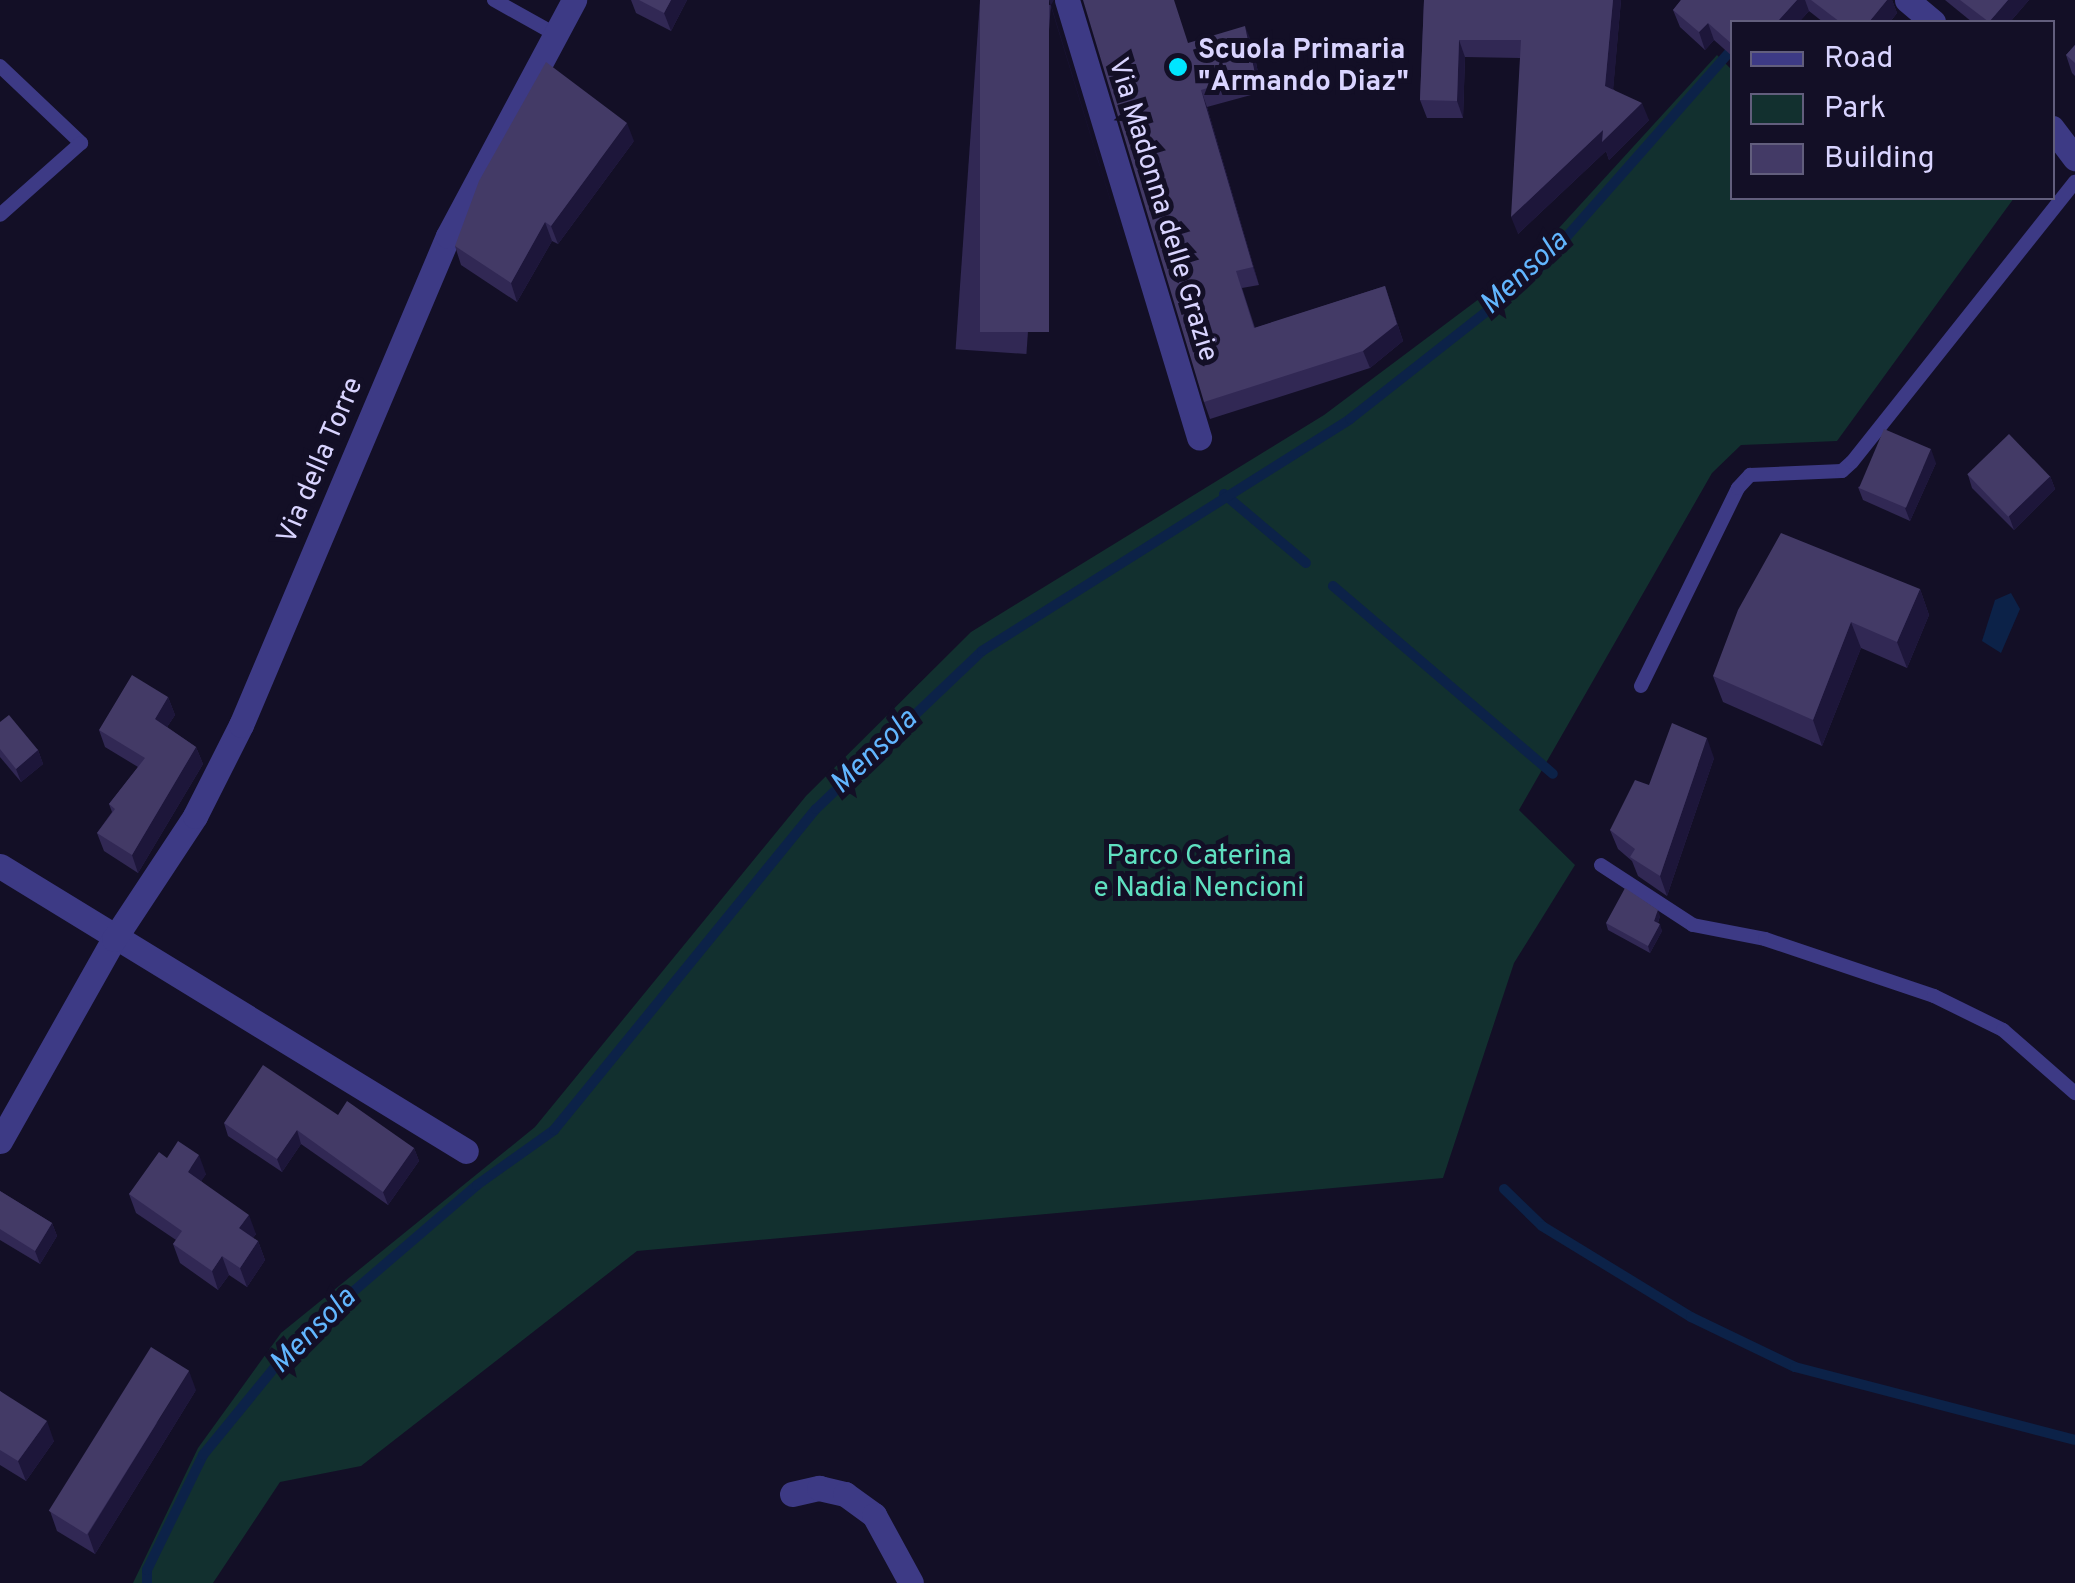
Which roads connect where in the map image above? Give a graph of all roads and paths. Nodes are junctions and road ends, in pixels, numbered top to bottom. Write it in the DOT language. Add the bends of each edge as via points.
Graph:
graph roads {
  1 [pos="574,0"];
  2 [pos="1067,0"];
  3 [pos="502,2"];
  4 [pos="556,34"];
  5 [pos="0,66"];
  6 [pos="2055,132"];
  7 [pos="2075,158"];
  8 [pos="2075,182"];
  9 [pos="0,215"];
  10 [pos="1199,438"];
  11 [pos="1640,686"];
  12 [pos="1601,865"];
  13 [pos="0,866"];
  14 [pos="114,939"];
  15 [pos="2075,1093"];
  16 [pos="0,1141"];
  17 [pos="466,1151"];
  18 [pos="792,1494"];
  19 [pos="911,1583"];
  1 -- 4 [label="street, Via della Torre"];
  2 -- 10 [label="street, Via Madonna delle Grazie"];
  3 -- 4 [label="lane"];
  4 -- 14 [label="street, Via della Torre" via="448,236 241,725 196,816"];
  5 -- 9 [label="lane" via="81,143"];
  6 -- 7 [label="street"];
  8 -- 11 [label="lane" via="1852,462 1842,471 1750,475 1738,488"];
  12 -- 15 [label="lane" via="1692,925 1765,939 1934,996 2003,1030"];
  13 -- 14 [label="street"];
  14 -- 16 [label="street, Via della Torre"];
  14 -- 17 [label="street"];
  18 -- 19 [label="street" via="819,1488 845,1494 874,1515"];
}
